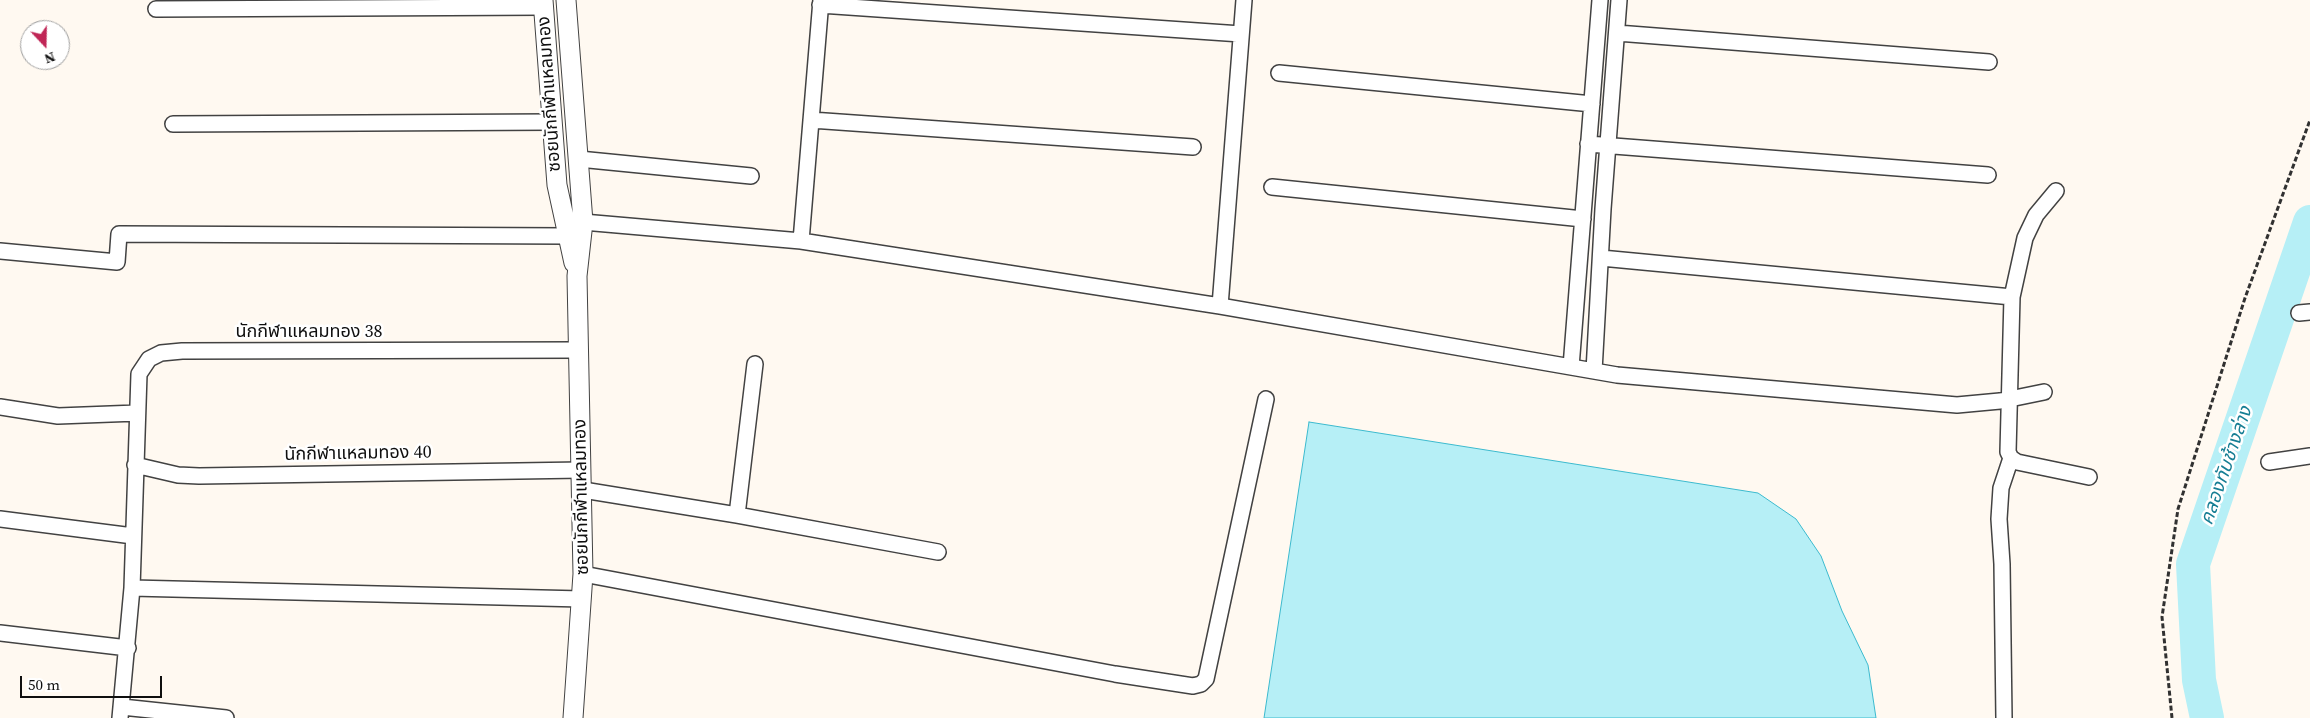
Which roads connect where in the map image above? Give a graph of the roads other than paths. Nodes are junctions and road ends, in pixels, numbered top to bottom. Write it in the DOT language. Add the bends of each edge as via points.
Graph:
graph roads {
  1 [pos="566,0"];
  2 [pos="1244,0"];
  3 [pos="1600,0"];
  4 [pos="1619,0"];
  5 [pos="820,2"];
  6 [pos="543,3"];
  7 [pos="156,9"];
  8 [pos="1617,33"];
  9 [pos="1241,34"];
  10 [pos="1989,62"];
  11 [pos="1280,73"];
  12 [pos="1592,104"];
  13 [pos="811,120"];
  14 [pos="552,122"];
  15 [pos="173,124"];
  16 [pos="1588,144"];
  17 [pos="1608,146"];
  18 [pos="1193,147"];
  19 [pos="579,158"];
  20 [pos="1988,175"];
  21 [pos="751,176"];
  22 [pos="1272,187"];
  23 [pos="2056,191"];
  24 [pos="1583,219"];
  25 [pos="583,222"];
  26 [pos="568,236"];
  27 [pos="801,241"];
  28 [pos="0,251"];
  29 [pos="1601,258"];
  30 [pos="577,276"];
  31 [pos="2012,297"];
  32 [pos="1220,306"];
  33 [pos="580,350"];
  34 [pos="755,364"];
  35 [pos="1571,367"];
  36 [pos="1594,371"];
  37 [pos="2044,392"];
  38 [pos="1266,399"];
  39 [pos="2009,399"];
  40 [pos="0,407"];
  41 [pos="137,413"];
  42 [pos="2310,456"];
  43 [pos="2011,458"];
  44 [pos="2269,462"];
  45 [pos="135,465"];
  46 [pos="582,470"];
  47 [pos="2090,477"];
  48 [pos="583,490"];
  49 [pos="737,515"];
  50 [pos="0,520"];
  51 [pos="133,536"];
  52 [pos="938,552"];
  53 [pos="583,574"];
  54 [pos="132,588"];
  55 [pos="582,599"];
  56 [pos="0,632"];
  57 [pos="128,648"];
  58 [pos="121,712"];
  59 [pos="226,718"];
  60 [pos="573,718"];
  61 [pos="2004,718"];
  1 -- 19 [label="street, ซอยนักกีฬาแหลมทอง"];
  2 -- 9 [label="street"];
  3 -- 12 [label="street"];
  4 -- 8 [label="street"];
  5 -- 9 [label="street"];
  5 -- 13 [label="street"];
  6 -- 7 [label="street"];
  6 -- 14 [label="street, ซอยนักกีฬาแหลมทอง"];
  8 -- 10 [label="street"];
  8 -- 17 [label="street"];
  9 -- 32 [label="street"];
  11 -- 12 [label="street"];
  12 -- 16 [label="street"];
  13 -- 18 [label="street"];
  13 -- 27 [label="street"];
  14 -- 15 [label="street"];
  14 -- 26 [label="street, ซอยนักกีฬาแหลมทอง" via="557,186"];
  16 -- 17 [label="street"];
  16 -- 24 [label="street"];
  17 -- 20 [label="street"];
  17 -- 29 [label="street"];
  19 -- 21 [label="street"];
  19 -- 25 [label="street, ซอยนักกีฬาแหลมทอง"];
  22 -- 24 [label="street"];
  23 -- 31 [label="street" via="2036,215 2025,238"];
  24 -- 35 [label="street"];
  25 -- 27 [label="street"];
  25 -- 30 [label="street, ซอยนักกีฬาแหลมทอง"];
  26 -- 28 [label="street" via="119,234 117,262"];
  26 -- 30 [label="street, ซอยนักกีฬาแหลมทอง"];
  27 -- 32 [label="street"];
  29 -- 31 [label="street"];
  29 -- 36 [label="street"];
  30 -- 33 [label="street, ซอยนักกีฬาแหลมทอง"];
  31 -- 39 [label="street"];
  32 -- 35 [label="street"];
  33 -- 41 [label="street, นักกีฬาแหลมทอง 38" via="161,353 149,358 140,374"];
  33 -- 46 [label="street, ซอยนักกีฬาแหลมทอง"];
  34 -- 49 [label="street"];
  35 -- 36 [label="street"];
  36 -- 39 [label="street" via="1957,405"];
  37 -- 39 [label="street"];
  38 -- 53 [label="street" via="1206,679 1194,686"];
  39 -- 43 [label="street" via="2008,452"];
  40 -- 41 [label="street" via="58,416"];
  41 -- 45 [label="street, นักกีฬาแหลมทอง 38"];
  42 -- 44 [label="street"];
  43 -- 47 [label="street"];
  43 -- 61 [label="street" via="2001,488 2000,519"];
  45 -- 46 [label="street, นักกีฬาแหลมทอง 40" via="178,475 199,476"];
  45 -- 51 [label="street, นักกีฬาแหลมทอง 38"];
  46 -- 48 [label="street, ซอยนักกีฬาแหลมทอง"];
  48 -- 49 [label="street"];
  48 -- 53 [label="street, ซอยนักกีฬาแหลมทอง"];
  49 -- 52 [label="street"];
  50 -- 51 [label="street"];
  51 -- 54 [label="street, นักกีฬาแหลมทอง 38"];
  53 -- 55 [label="street, ซอยนักกีฬาแหลมทอง"];
  54 -- 55 [label="street"];
  54 -- 57 [label="street, นักกีฬาแหลมทอง 38"];
  55 -- 60 [label="street, ซอยนักกีฬาแหลมทอง"];
  56 -- 57 [label="street"];
  57 -- 58 [label="street, นักกีฬาแหลมทอง 38"];
  58 -- 59 [label="street"];
}
